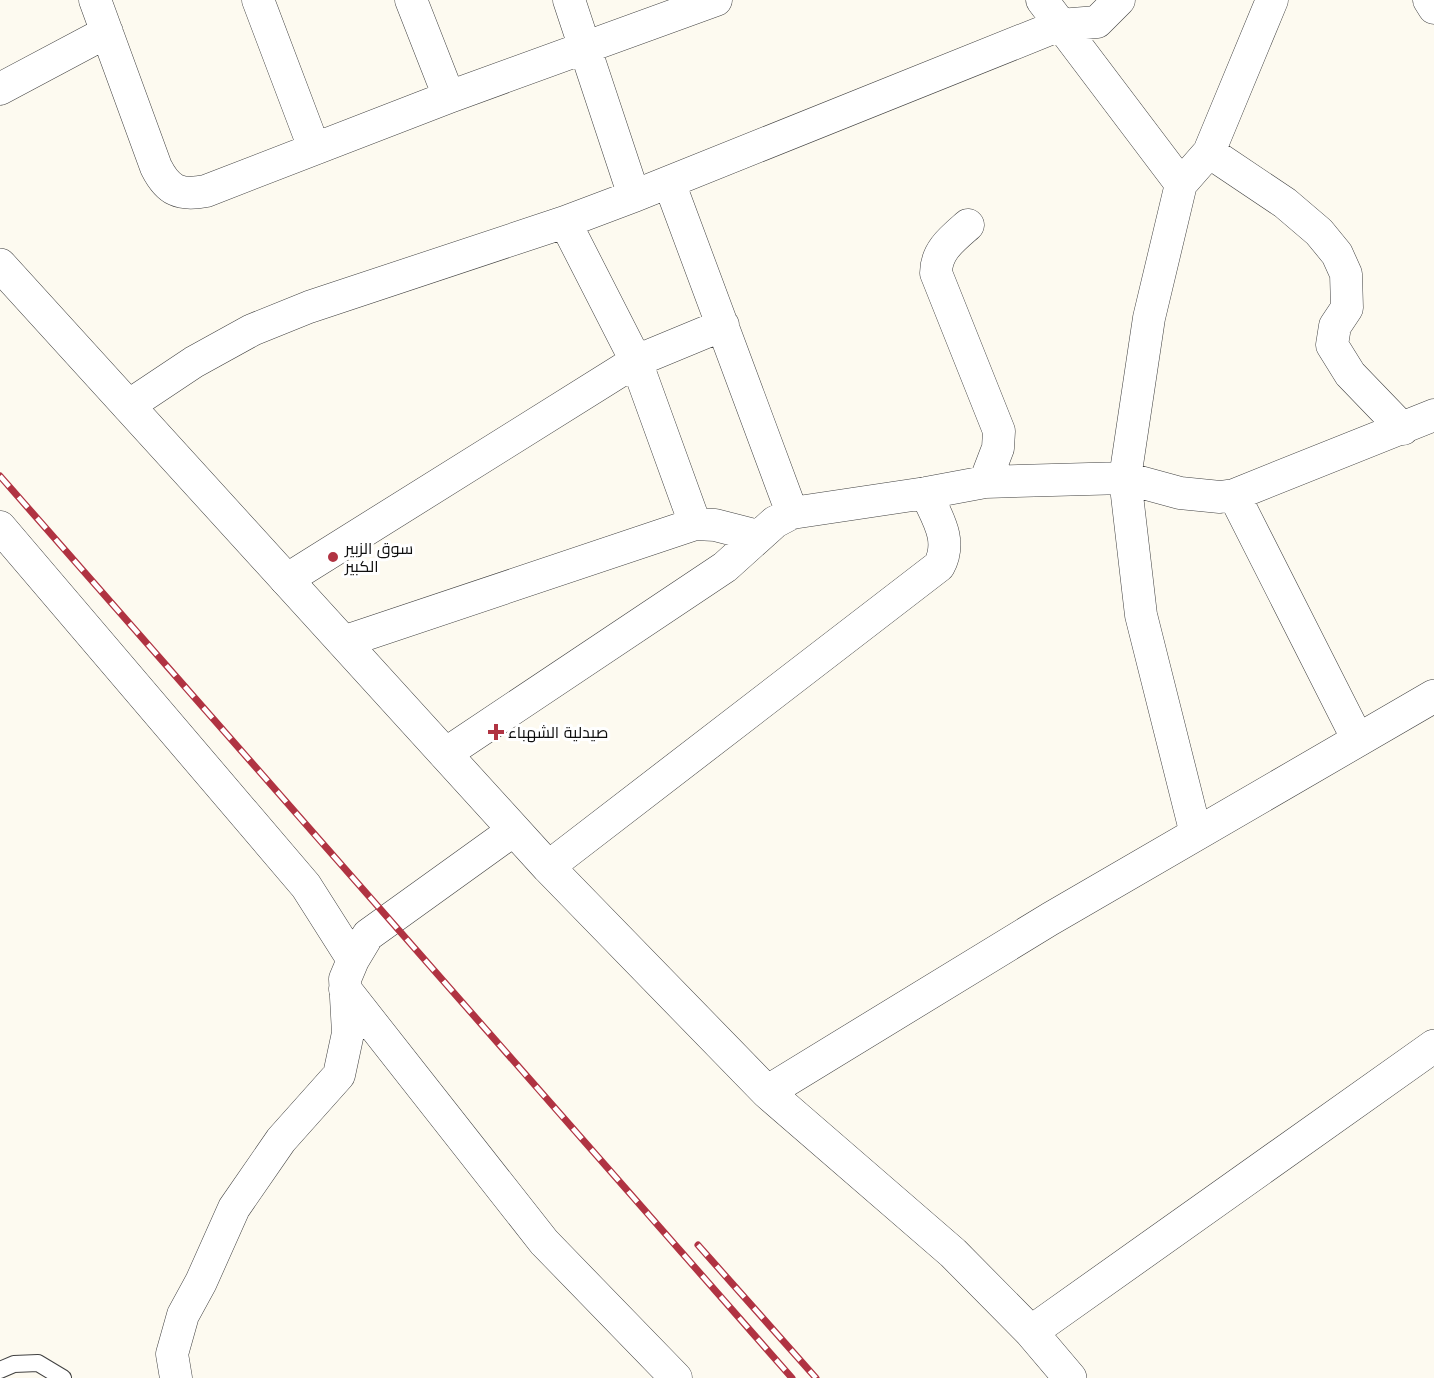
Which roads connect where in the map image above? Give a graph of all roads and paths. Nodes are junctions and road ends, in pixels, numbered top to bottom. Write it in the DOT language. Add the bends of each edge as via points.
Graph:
graph roads {
  1 [pos="95,0"];
  2 [pos="258,0"];
  3 [pos="411,0"];
  4 [pos="569,0"];
  5 [pos="716,0"];
  6 [pos="1042,0"];
  7 [pos="1119,0"];
  8 [pos="1272,0"];
  9 [pos="1429,0"];
  10 [pos="1434,8"];
  11 [pos="1060,26"];
  12 [pos="107,32"];
  13 [pos="585,47"];
  14 [pos="0,89"];
  15 [pos="449,98"];
  16 [pos="314,148"];
  17 [pos="1209,152"];
  18 [pos="669,182"];
  19 [pos="1180,184"];
  20 [pos="634,196"];
  21 [pos="565,222"];
  22 [pos="968,225"];
  23 [pos="0,265"];
  24 [pos="723,325"];
  25 [pos="636,361"];
  26 [pos="128,406"];
  27 [pos="1434,415"];
  28 [pos="1403,429"];
  29 [pos="1125,478"];
  30 [pos="985,482"];
  31 [pos="926,493"];
  32 [pos="1234,495"];
  33 [pos="792,513"];
  34 [pos="695,524"];
  35 [pos="0,527"];
  36 [pos="758,536"];
  37 [pos="286,580"];
  38 [pos="343,642"];
  39 [pos="1434,696"];
  40 [pos="1358,740"];
  41 [pos="445,754"];
  42 [pos="514,830"];
  43 [pos="1196,834"];
  44 [pos="548,867"];
  45 [pos="349,975"];
  46 [pos="1434,1046"];
  47 [pos="767,1092"];
  48 [pos="1032,1332"];
  49 [pos="0,1370"];
  50 [pos="169,1374"];
  51 [pos="63,1378"];
  52 [pos="676,1378"];
  53 [pos="1070,1378"];
  1 -- 12 [label="street"];
  2 -- 16 [label="street"];
  3 -- 15 [label="street"];
  4 -- 13 [label="street"];
  5 -- 13 [label="street"];
  6 -- 11 [label="street"];
  7 -- 11 [label="street" via="1097,22"];
  8 -- 17 [label="street"];
  9 -- 10 [label="street"];
  11 -- 18 [label="street"];
  11 -- 19 [label="street"];
  12 -- 14 [label="street"];
  12 -- 16 [label="street" via="156,167 163,181 175,191 206,191"];
  13 -- 15 [label="street"];
  13 -- 20 [label="street"];
  15 -- 16 [label="street"];
  17 -- 19 [label="street"];
  17 -- 28 [label="street" via="1285,203 1319,232 1337,254 1346,274 1347,308 1335,326 1332,345 1350,374"];
  18 -- 20 [label="street"];
  18 -- 24 [label="street"];
  19 -- 29 [label="street" via="1149,318"];
  20 -- 21 [label="street"];
  21 -- 25 [label="street"];
  21 -- 26 [label="street" via="309,307 252,330 194,362"];
  22 -- 30 [label="street" via="942,250 936,273 999,431 998,448"];
  23 -- 26 [label="street"];
  24 -- 25 [label="street"];
  24 -- 33 [label="street"];
  25 -- 34 [label="street"];
  25 -- 37 [label="street"];
  26 -- 37 [label="street"];
  27 -- 28 [label="street"];
  28 -- 32 [label="street"];
  29 -- 30 [label="street"];
  29 -- 32 [label="street" via="1180,493"];
  29 -- 43 [label="street" via="1141,615"];
  30 -- 31 [label="street"];
  31 -- 33 [label="street"];
  31 -- 44 [label="street" via="946,542 939,566"];
  32 -- 40 [label="street"];
  33 -- 36 [label="street"];
  34 -- 36 [label="street"];
  34 -- 38 [label="street"];
  35 -- 45 [label="street" via="306,886"];
  36 -- 41 [label="street" via="725,567"];
  37 -- 38 [label="street"];
  38 -- 41 [label="street"];
  39 -- 40 [label="street"];
  40 -- 43 [label="street"];
  41 -- 42 [label="street"];
  42 -- 44 [label="street"];
  42 -- 45 [label="street" via="368,935"];
  43 -- 47 [label="street"];
  44 -- 47 [label="street"];
  45 -- 50 [label="street" via="348,1033 339,1075 281,1140 234,1208 183,1315"];
  45 -- 52 [label="street" via="544,1242"];
  46 -- 48 [label="street"];
  47 -- 48 [label="street" via="954,1253"];
  48 -- 53 [label="street"];
  49 -- 51 [label="lane" via="14,1364 38,1363"];
}
